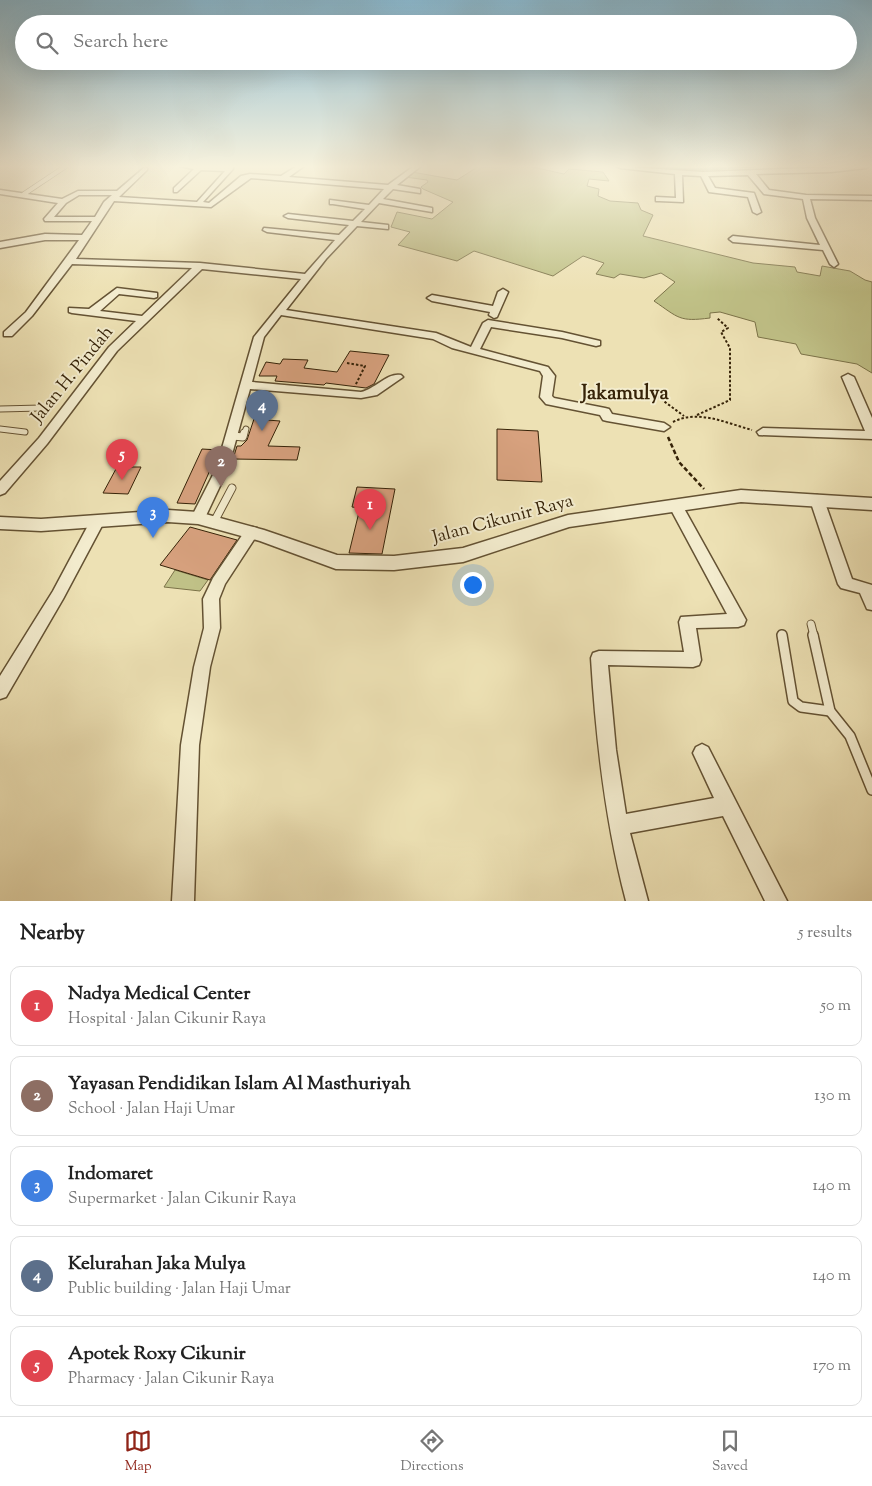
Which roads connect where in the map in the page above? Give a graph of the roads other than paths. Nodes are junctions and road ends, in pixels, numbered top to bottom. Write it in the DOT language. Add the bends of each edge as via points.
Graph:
graph roads {
  1 [pos="57,208"];
  2 [pos="107,208"];
  3 [pos="369,208"];
  4 [pos="414,208"];
  5 [pos="756,208"];
  6 [pos="809,208"];
  7 [pos="429,210"];
  8 [pos="757,212"];
  9 [pos="288,216"];
  10 [pos="98,219"];
  11 [pos="354,223"];
  12 [pos="385,227"];
  13 [pos="267,230"];
  14 [pos="84,238"];
  15 [pos="340,238"];
  16 [pos="733,239"];
  17 [pos="0,246"];
  18 [pos="827,248"];
  19 [pos="70,261"];
  20 [pos="834,264"];
  21 [pos="200,266"];
  22 [pos="307,277"];
  23 [pos="503,292"];
  24 [pos="154,294"];
  25 [pos="432,298"];
  26 [pos="72,310"];
  27 [pos="497,310"];
  28 [pos="92,312"];
  29 [pos="279,312"];
  30 [pos="144,319"];
  31 [pos="488,323"];
  32 [pos="8,334"];
  33 [pos="596,343"];
  34 [pos="474,351"];
  35 [pos="397,376"];
  36 [pos="848,377"];
  37 [pos="245,385"];
  38 [pos="41,408"];
  39 [pos="0,409"];
  40 [pos="664,427"];
  41 [pos="0,429"];
  42 [pos="246,429"];
  43 [pos="25,432"];
  44 [pos="763,432"];
  45 [pos="872,434"];
  46 [pos="233,436"];
  47 [pos="232,488"];
  48 [pos="0,490"];
  49 [pos="817,500"];
  50 [pos="872,504"];
  51 [pos="676,506"];
  52 [pos="206,520"];
  53 [pos="96,522"];
  54 [pos="0,523"];
  55 [pos="252,532"];
  56 [pos="869,589"];
  57 [pos="872,604"];
  58 [pos="811,624"];
  59 [pos="782,635"];
  60 [pos="0,691"];
  61 [pos="830,711"];
  62 [pos="702,753"];
  63 [pos="872,790"];
  64 [pos="728,805"];
  65 [pos="619,825"];
  66 [pos="183,901"];
  67 [pos="637,901"];
  68 [pos="776,901"];
  1 -- 10 [label="street" via="48,218"];
  2 -- 10 [label="street"];
  3 -- 11 [label="street"];
  4 -- 7 [label="street"];
  5 -- 8 [label="street"];
  6 -- 18 [label="street"];
  9 -- 11 [label="street"];
  10 -- 14 [label="street"];
  11 -- 12 [label="street"];
  11 -- 15 [label="street"];
  13 -- 15 [label="street"];
  14 -- 17 [label="street" via="45,237"];
  14 -- 19 [label="street"];
  15 -- 22 [label="street"];
  16 -- 18 [label="street"];
  18 -- 20 [label="street"];
  19 -- 21 [label="street"];
  19 -- 32 [label="street" via="29,314"];
  21 -- 22 [label="street"];
  21 -- 30 [label="street, Jalan H. Pindah"];
  22 -- 29 [label="street"];
  23 -- 27 [label="street"];
  24 -- 28 [label="street" via="117,292"];
  25 -- 27 [label="street"];
  26 -- 28 [label="street"];
  27 -- 31 [label="street"];
  28 -- 30 [label="street"];
  29 -- 34 [label="street" via="436,336"];
  29 -- 37 [label="street" via="259,338"];
  30 -- 48 [label="street, Jalan H. Pindah" via="112,349 43,441"];
  31 -- 33 [label="street"];
  31 -- 34 [label="street"];
  34 -- 40 [label="street" via="544,369 549,376 546,398 550,400 605,412 606,417"];
  35 -- 37 [label="street" via="373,393"];
  36 -- 45 [label="street"];
  37 -- 46 [label="street"];
  38 -- 39 [label="lane"];
  41 -- 43 [label="lane"];
  42 -- 46 [label="lane" via="243,436"];
  44 -- 45 [label="street"];
  46 -- 52 [label="street"];
  47 -- 52 [label="lane"];
  49 -- 50 [label="street, Jalan Cikunir Raya"];
  49 -- 51 [label="street, Jalan Cikunir Raya" via="753,495"];
  49 -- 56 [label="street" via="846,584"];
  51 -- 55 [label="street, Jalan Cikunir Raya" via="568,521 462,555 413,562 336,562"];
  51 -- 65 [label="street" via="738,620 687,622 693,660 599,658 609,772"];
  52 -- 53 [label="street, Jalan Cikunir Raya" via="168,516"];
  52 -- 55 [label="street, Jalan Cikunir Raya"];
  53 -- 54 [label="street, Jalan Cikunir Raya"];
  53 -- 60 [label="street" via="58,595"];
  55 -- 66 [label="street" via="218,582 211,599 212,628 202,667 190,745"];
  56 -- 57 [label="street"];
  58 -- 61 [label="lane"];
  59 -- 61 [label="lane" via="792,701 801,707"];
  61 -- 63 [label="lane" via="850,736"];
  62 -- 64 [label="street"];
  64 -- 65 [label="street"];
  64 -- 68 [label="street"];
  65 -- 67 [label="street"];
}
